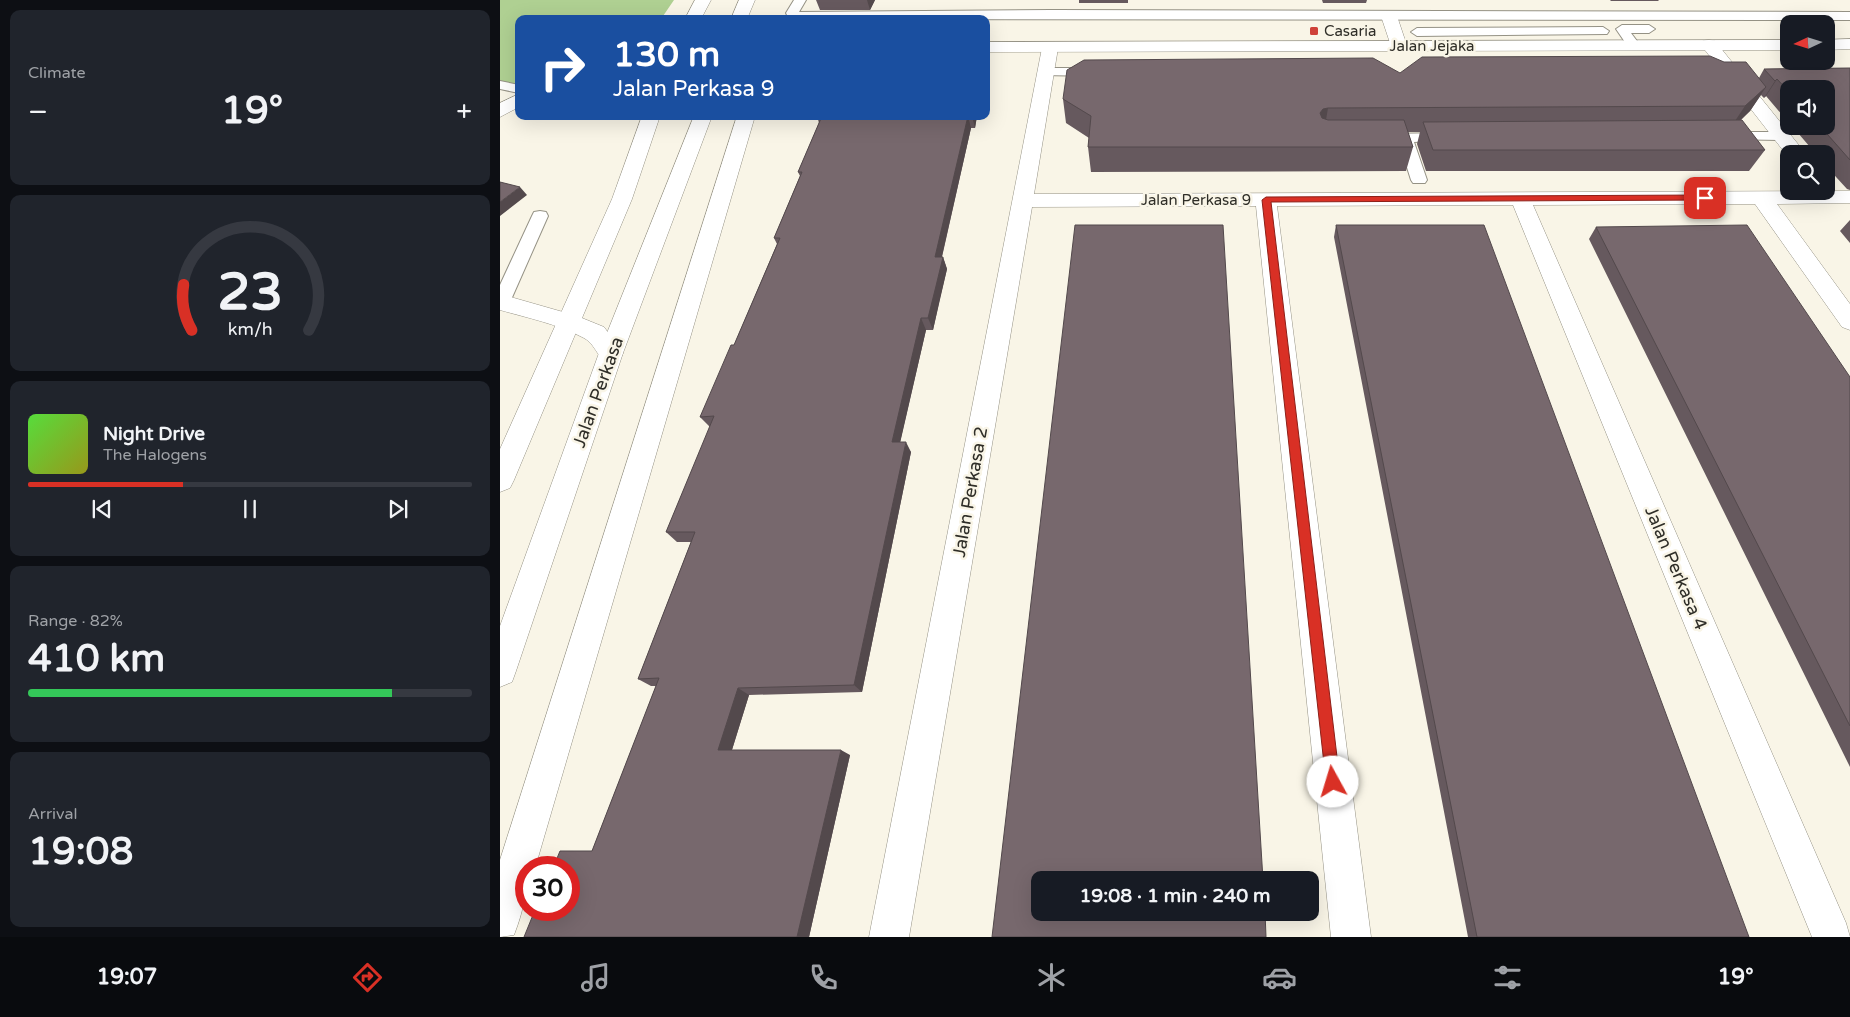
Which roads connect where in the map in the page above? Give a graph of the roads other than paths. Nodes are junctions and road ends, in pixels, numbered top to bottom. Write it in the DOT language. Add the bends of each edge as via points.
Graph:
graph roads {
  1 [pos="747,0"];
  2 [pos="800,0"];
  3 [pos="1054,0"];
  4 [pos="1383,0"];
  5 [pos="1582,0"];
  6 [pos="702,1"];
  7 [pos="1051,14"];
  8 [pos="694,15"];
  9 [pos="706,15"];
  10 [pos="741,15"];
  11 [pos="792,15"];
  12 [pos="922,15"];
  13 [pos="1389,16"];
  14 [pos="1592,16"];
  15 [pos="1850,16"];
  16 [pos="1661,29"];
  17 [pos="1835,29"];
  18 [pos="1850,29"];
  19 [pos="1417,32"];
  20 [pos="1607,38"];
  21 [pos="1835,44"];
  22 [pos="1850,44"];
  23 [pos="1634,45"];
  24 [pos="1709,45"];
  25 [pos="1780,45"];
  26 [pos="1399,46"];
  27 [pos="990,48"];
  28 [pos="1048,60"];
  29 [pos="1106,72"];
  30 [pos="1714,76"];
  31 [pos="1734,76"];
  32 [pos="1754,76"];
  33 [pos="500,85"];
  34 [pos="515,88"];
  35 [pos="515,102"];
  36 [pos="500,111"];
  37 [pos="651,120"];
  38 [pos="700,120"];
  39 [pos="745,120"];
  40 [pos="1713,136"];
  41 [pos="1782,136"];
  42 [pos="1465,137"];
  43 [pos="1370,138"];
  44 [pos="1406,138"];
  45 [pos="1789,145"];
  46 [pos="1419,180"];
  47 [pos="1836,195"];
  48 [pos="1520,198"];
  49 [pos="1761,198"];
  50 [pos="1266,200"];
  51 [pos="1023,201"];
  52 [pos="540,216"];
  53 [pos="500,302"];
  54 [pos="1850,321"];
  55 [pos="569,322"];
  56 [pos="611,352"];
  57 [pos="500,480"];
  58 [pos="500,671"];
  59 [pos="500,921"];
  60 [pos="889,937"];
  61 [pos="1351,937"];
  62 [pos="1832,937"];
  1 -- 10 [label="street"];
  2 -- 11 [label="lane"];
  3 -- 7 [label="lane"];
  4 -- 13 [label="lane"];
  5 -- 14 [label="lane"];
  6 -- 8 [label="street"];
  6 -- 9 [label="street"];
  7 -- 12 [label="lane"];
  7 -- 13 [label="lane"];
  13 -- 14 [label="lane"];
  13 -- 26 [label="street"];
  14 -- 15 [label="lane"];
  14 -- 20 [label="lane"];
  16 -- 23 [label="lane" via="1622,29"];
  17 -- 18 [label="lane"];
  19 -- 20 [label="lane"];
  20 -- 23 [label="street, Jalan Jejaka"];
  20 -- 26 [label="street, Jalan Jejaka"];
  21 -- 22 [label="street"];
  23 -- 24 [label="street, Jalan Jejaka"];
  24 -- 25 [label="street, Jalan Jejaka"];
  24 -- 31 [label="street"];
  26 -- 28 [label="street, Jalan Jejaka"];
  27 -- 28 [label="street, Jalan Jejaka"];
  28 -- 29 [label="lane"];
  28 -- 51 [label="street, Jalan Perkasa 2"];
  30 -- 31 [label="lane"];
  31 -- 32 [label="lane"];
  31 -- 41 [label="street"];
  33 -- 34 [label="lane"];
  35 -- 36 [label="street"];
  37 -- 55 [label="street" via="622,199"];
  38 -- 56 [label="street, Jalan Perkasa"];
  39 -- 59 [label="street"];
  40 -- 41 [label="lane"];
  41 -- 45 [label="street"];
  42 -- 44 [label="lane"];
  43 -- 44 [label="lane"];
  44 -- 46 [label="lane"];
  47 -- 49 [label="street, Jalan Perkasa 9"];
  48 -- 49 [label="street, Jalan Perkasa 9"];
  48 -- 50 [label="street, Jalan Perkasa 9"];
  48 -- 62 [label="street, Jalan Perkasa 4"];
  49 -- 54 [label="street"];
  50 -- 51 [label="street, Jalan Perkasa 9"];
  50 -- 61 [label="street"];
  51 -- 60 [label="street, Jalan Perkasa 2"];
  52 -- 53 [label="lane"];
  53 -- 55 [label="street"];
  55 -- 56 [label="street" via="595,333"];
  55 -- 57 [label="street"];
  56 -- 58 [label="street, Jalan Perkasa"];
}
